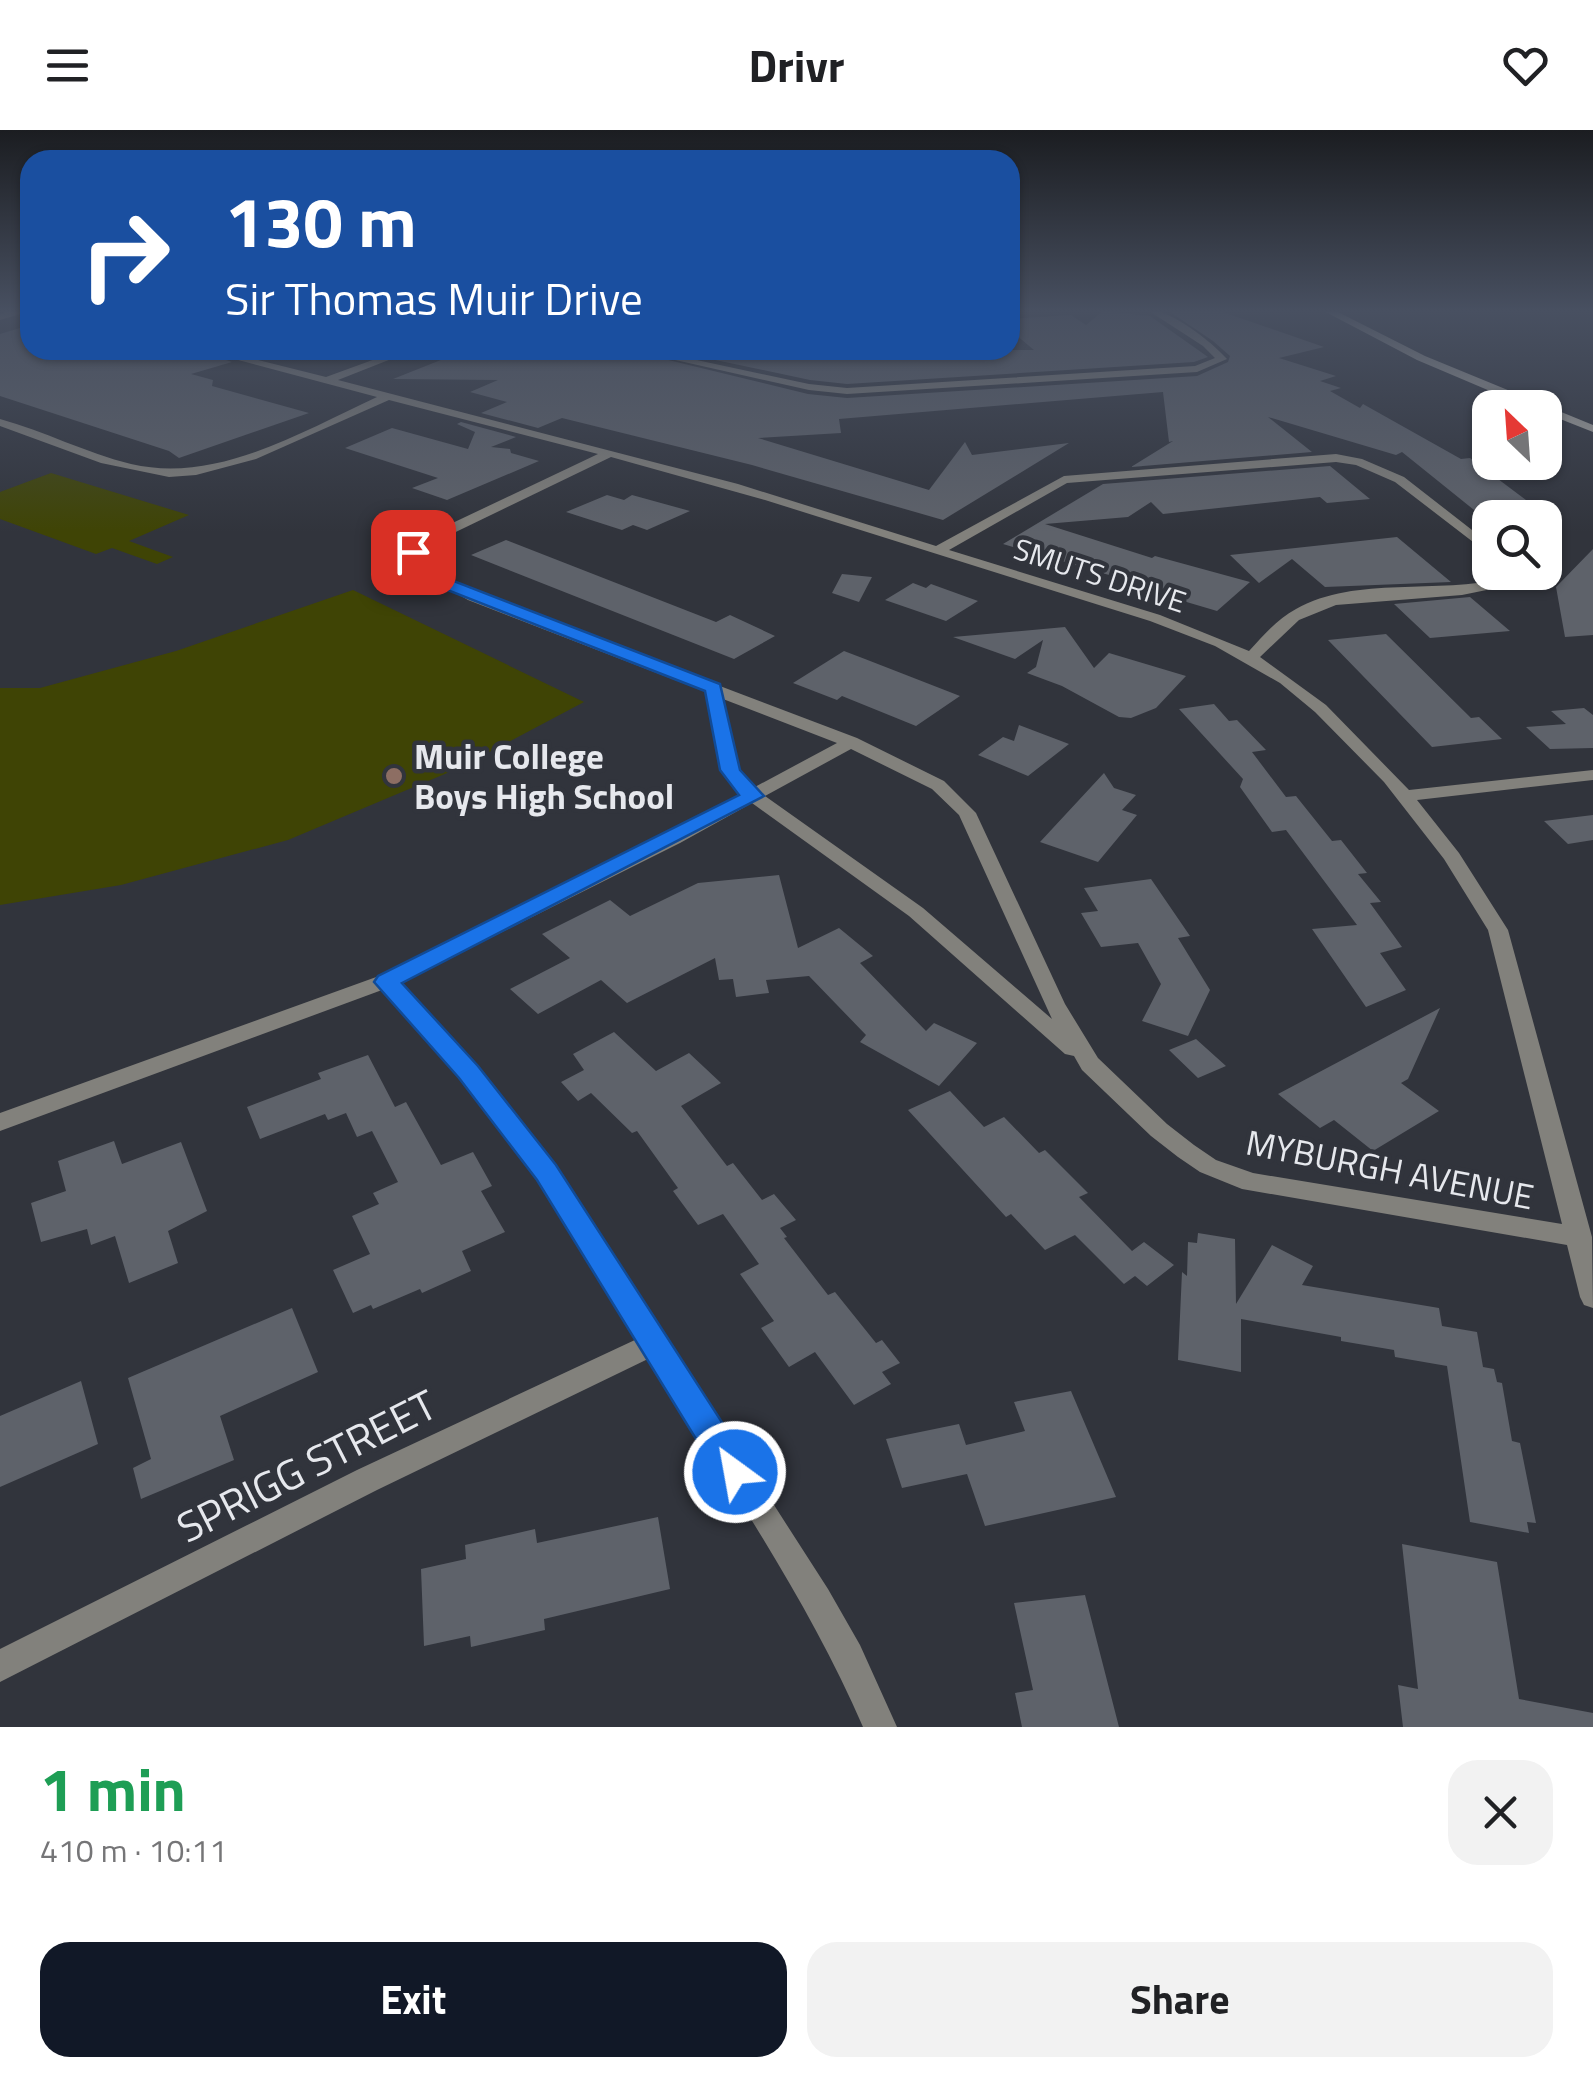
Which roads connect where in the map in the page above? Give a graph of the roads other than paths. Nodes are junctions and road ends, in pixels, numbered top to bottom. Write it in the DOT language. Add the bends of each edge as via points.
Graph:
graph roads {
  1 [pos="335,384"];
  2 [pos="793,384"];
  3 [pos="972,384"];
  4 [pos="386,398"];
  5 [pos="1562,416"];
  6 [pos="0,422"];
  7 [pos="1593,428"];
  8 [pos="608,454"];
  9 [pos="1472,537"];
  10 [pos="938,551"];
  11 [pos="1472,588"];
  12 [pos="1250,657"];
  13 [pos="713,688"];
  14 [pos="851,742"];
  15 [pos="1593,776"];
  16 [pos="754,796"];
  17 [pos="1403,796"];
  18 [pos="386,982"];
  19 [pos="1090,1064"];
  20 [pos="0,1122"];
  21 [pos="1579,1237"];
  22 [pos="1593,1297"];
  23 [pos="653,1344"];
  24 [pos="0,1666"];
  25 [pos="880,1727"];
  1 -- 4 [label="street, SMUTS DRIVE"];
  2 -- 3 [label="street" via="848,392"];
  4 -- 6 [label="street" via="237,460 170,473 134,468"];
  4 -- 8 [label="street, SMUTS DRIVE"];
  5 -- 7 [label="main road"];
  8 -- 10 [label="street, SMUTS DRIVE"];
  8 -- 13 [label="street, MYBURGH AVENUE" via="428,540 411,559 422,572 473,596"];
  9 -- 10 [label="street" via="1387,472 1336,458 1080,476 1052,485"];
  10 -- 12 [label="street, SMUTS DRIVE"];
  11 -- 12 [label="street" via="1308,608"];
  12 -- 17 [label="street, SMUTS DRIVE" via="1322,707"];
  13 -- 14 [label="street, MYBURGH AVENUE"];
  13 -- 16 [label="street" via="730,770"];
  14 -- 16 [label="street"];
  14 -- 19 [label="street, MYBURGH AVENUE" via="938,785 967,813 1054,1004"];
  15 -- 17 [label="street"];
  16 -- 18 [label="street"];
  16 -- 19 [label="street" via="916,912"];
  17 -- 21 [label="street, SMUTS DRIVE" via="1452,854 1498,930"];
  18 -- 20 [label="street"];
  18 -- 23 [label="street" via="508,1120"];
  19 -- 21 [label="street, MYBURGH AVENUE" via="1186,1151 1251,1182"];
  21 -- 22 [label="street, SMUTS DRIVE"];
  23 -- 24 [label="street, SPRIGG STREET"];
  23 -- 25 [label="street" via="817,1600"];
}
